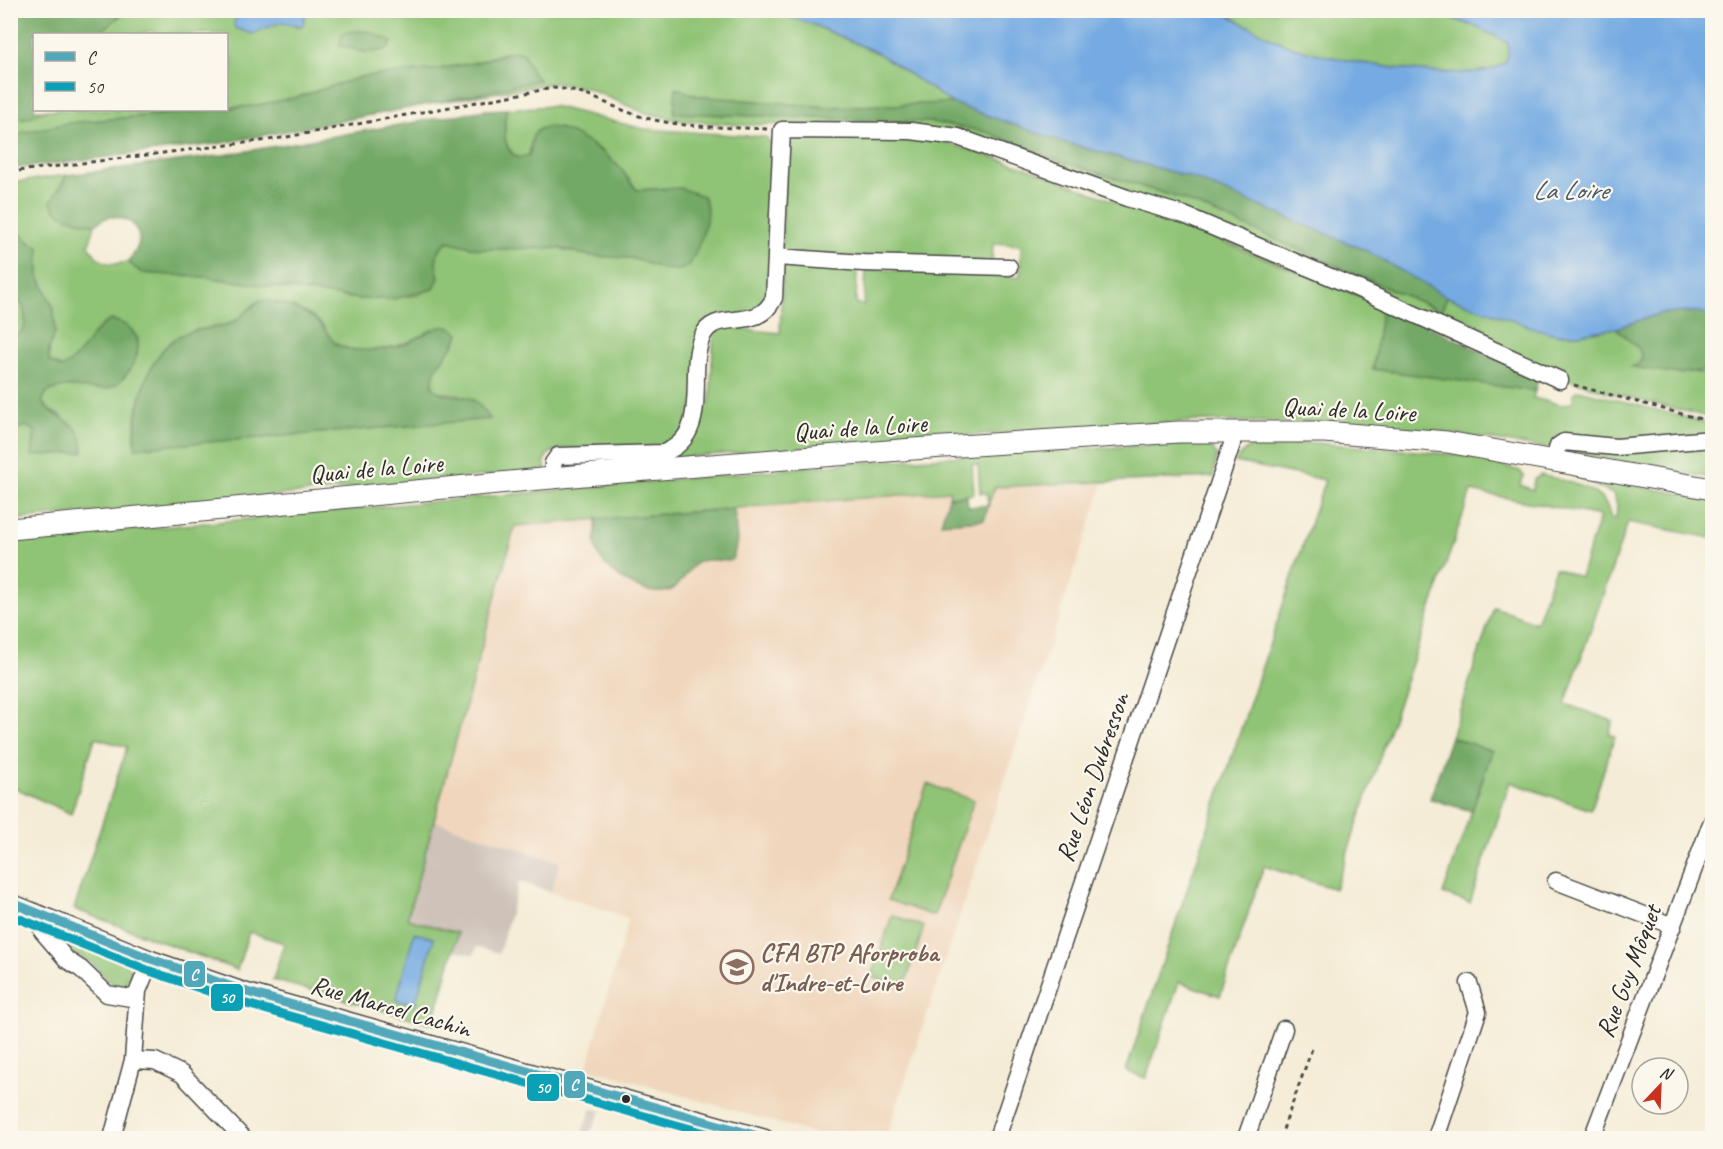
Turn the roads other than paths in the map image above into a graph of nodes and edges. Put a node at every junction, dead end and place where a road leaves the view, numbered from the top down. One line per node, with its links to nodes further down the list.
1 (777, 257): 2 (street); 3 (street); 7 (street)
2 (1009, 267)
3 (1560, 380)
4 (1233, 431): 6 (main road, Quai de la Loire); 7 (main road, Quai de la Loire); 23 (street, Rue Léon Dubresson)
5 (1713, 439): 6 (street)
6 (1554, 459): 8 (main road, Quai de la Loire)
7 (554, 478): 9 (main road, Quai de la Loire)
8 (1713, 489)
9 (10, 529)
10 (1713, 821): 13 (street, Rue Guy Môquet)
11 (1556, 881): 13 (street)
12 (10, 902): 15 (street, Rue Marcel Cachin)
13 (1673, 926): 26 (street, Rue Guy Môquet)
14 (42, 931): 17 (street)
15 (152, 959): 17 (street); 22 (street, Rue Marcel Cachin)
16 (1469, 983): 25 (street)
17 (137, 999): 19 (street)
18 (1284, 1029): 24 (street)
19 (133, 1060): 20 (street); 21 (street)
20 (112, 1138)
21 (243, 1138)
22 (765, 1138)
23 (997, 1138)
24 (1246, 1138)
25 (1436, 1138)
26 (1592, 1138)

